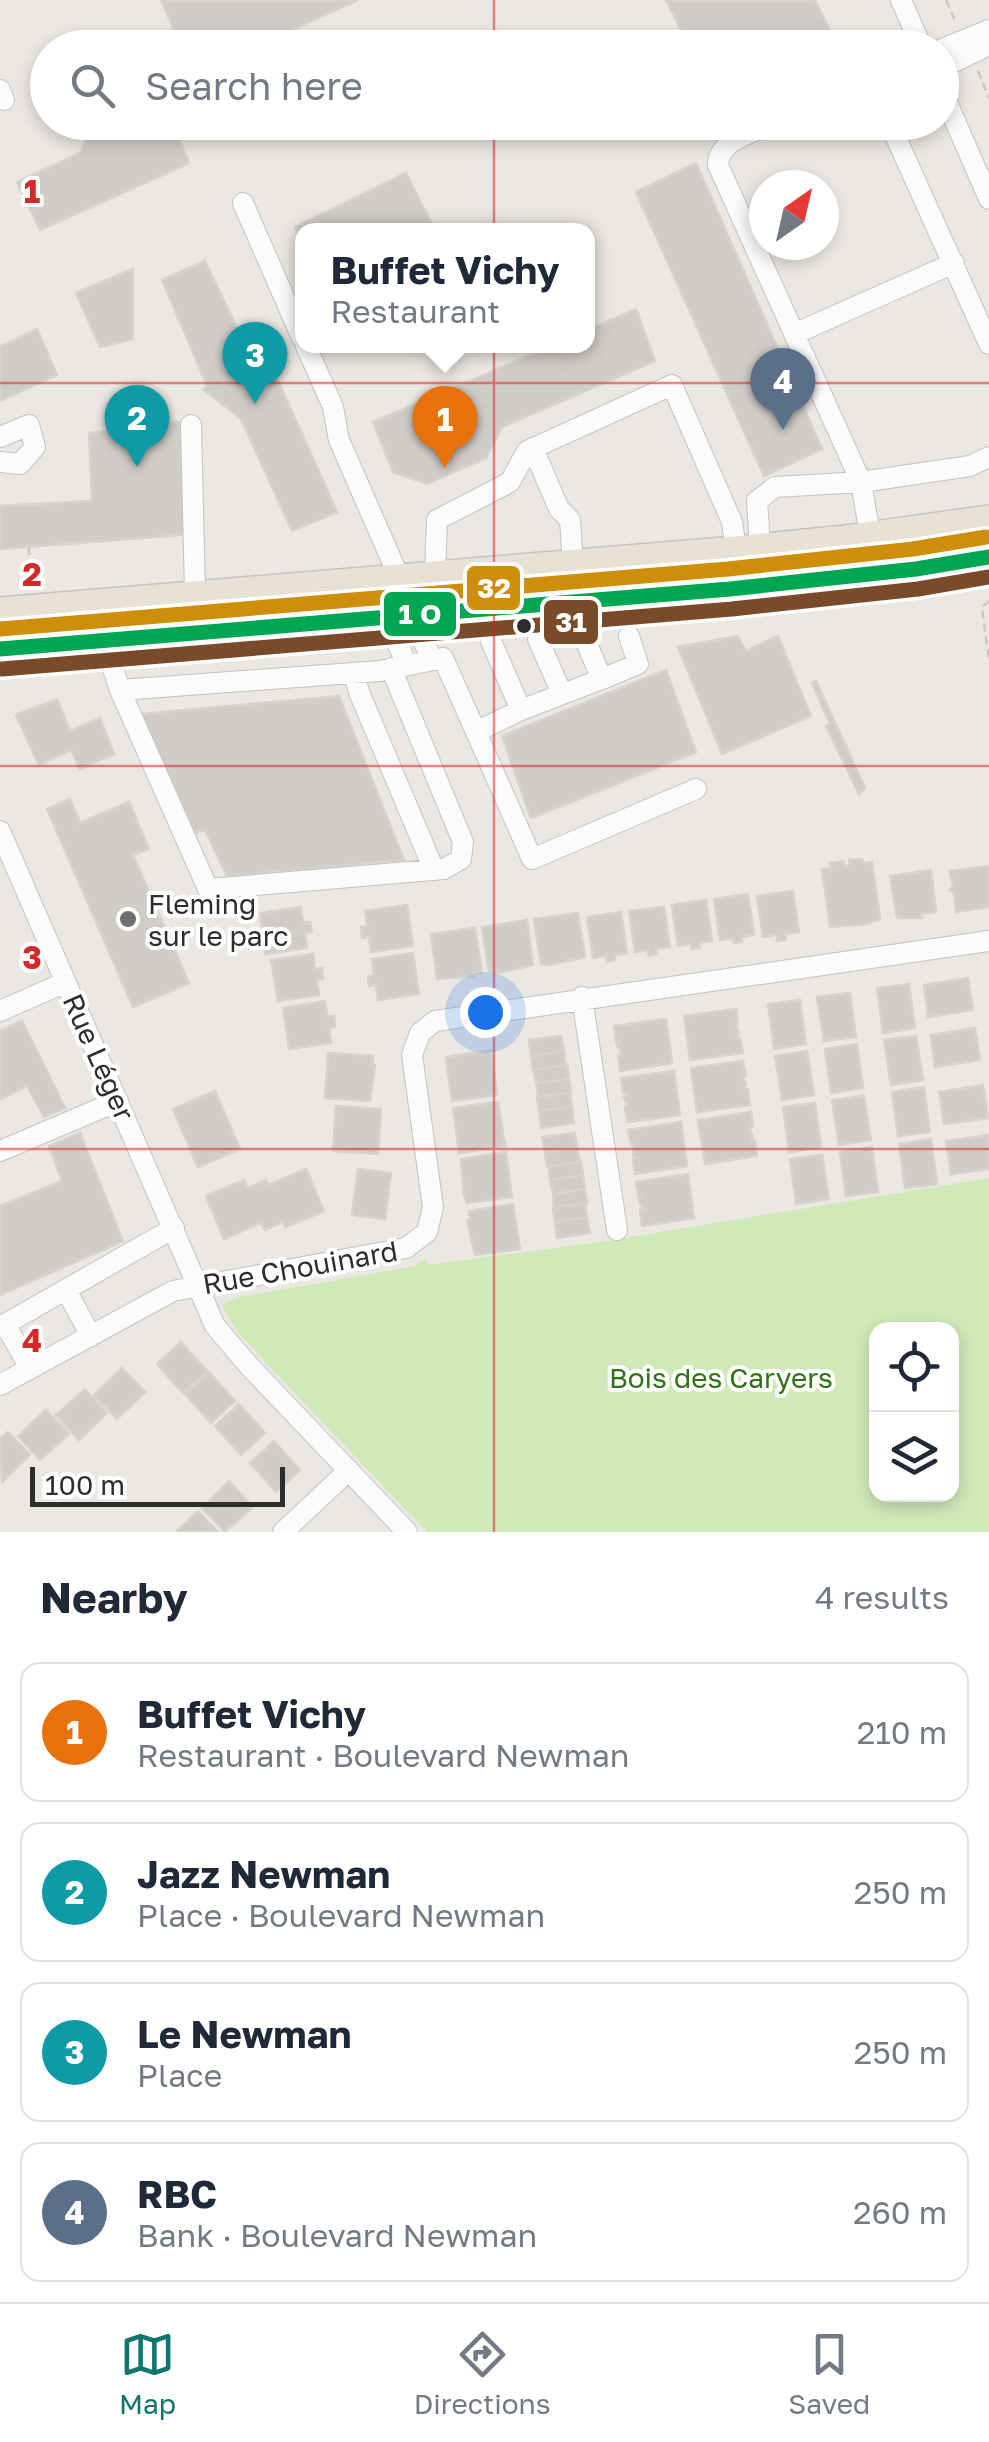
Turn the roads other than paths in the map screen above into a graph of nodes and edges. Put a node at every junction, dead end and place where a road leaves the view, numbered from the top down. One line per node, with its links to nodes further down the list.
1 (901, 0): 2 (street)
2 (914, 30)
3 (989, 30): 4 (street)
4 (959, 42)
5 (989, 45): 6 (street)
6 (959, 60)
7 (959, 130): 10 (street)
8 (737, 140): 14 (street)
9 (897, 140): 12 (street)
10 (989, 200)
11 (243, 203): 13 (street)
12 (954, 264): 14 (street); 15 (street)
13 (295, 322)
14 (794, 334): 22 (street)
15 (989, 344)
16 (309, 353): 29 (street)
17 (191, 425): 30 (street)
18 (0, 437): 21 (street)
19 (533, 448): 25 (street); 27 (street); 28 (street)
20 (989, 457): 22 (street)
21 (0, 462)
22 (861, 482): 24 (street); 25 (street)
23 (989, 518): 24 (main road)
24 (870, 535): 25 (main road)
25 (748, 548): 27 (main road)
26 (989, 557): 31 (main road)
27 (573, 563): 28 (main road)
28 (435, 574): 29 (main road)
29 (399, 577): 30 (main road); 33 (street)
30 (194, 593): 32 (main road)
31 (573, 601): 33 (main road); 42 (street)
32 (0, 610)
33 (406, 614): 36 (main road); 39 (street); 40 (street)
34 (628, 636): 42 (street)
35 (538, 639): 44 (street)
36 (104, 640): 38 (main road); 43 (street)
37 (491, 640): 45 (street)
38 (0, 649)
39 (432, 659): 40 (street); 47 (street)
40 (399, 667): 41 (street); 46 (street); 51 (street)
41 (354, 672): 43 (street); 46 (street)
42 (602, 679): 44 (street)
43 (120, 690): 51 (street)
44 (562, 694): 45 (street)
45 (521, 710): 47 (street)
46 (368, 714): 51 (street)
47 (476, 732): 48 (street)
48 (696, 789)
49 (0, 831): 50 (street, Rue Léger)
50 (4, 853): 53 (street, Rue Léger)
51 (434, 870)
52 (989, 940): 54 (street, Rue Chouinard)
53 (66, 982): 55 (street); 56 (street, Rue Léger)
54 (582, 998): 59 (street); 60 (street, Rue Chouinard)
55 (0, 1012)
56 (118, 1101): 57 (street); 58 (street, Rue Léger)
57 (0, 1151)
58 (174, 1228): 60 (street, Rue Léger); 61 (street)
59 (617, 1230)
60 (198, 1284): 63 (street, Rue Chouinard); 66 (street, Rue Léger)
61 (66, 1290): 62 (street); 63 (street)
62 (3, 1326): 64 (street)
63 (91, 1336): 64 (street, Rue Chouinard)
64 (30, 1368): 65 (street, Rue Chouinard)
65 (0, 1385)
66 (349, 1470): 67 (street); 68 (street, Rue Léger)
67 (283, 1532)
68 (407, 1532)

